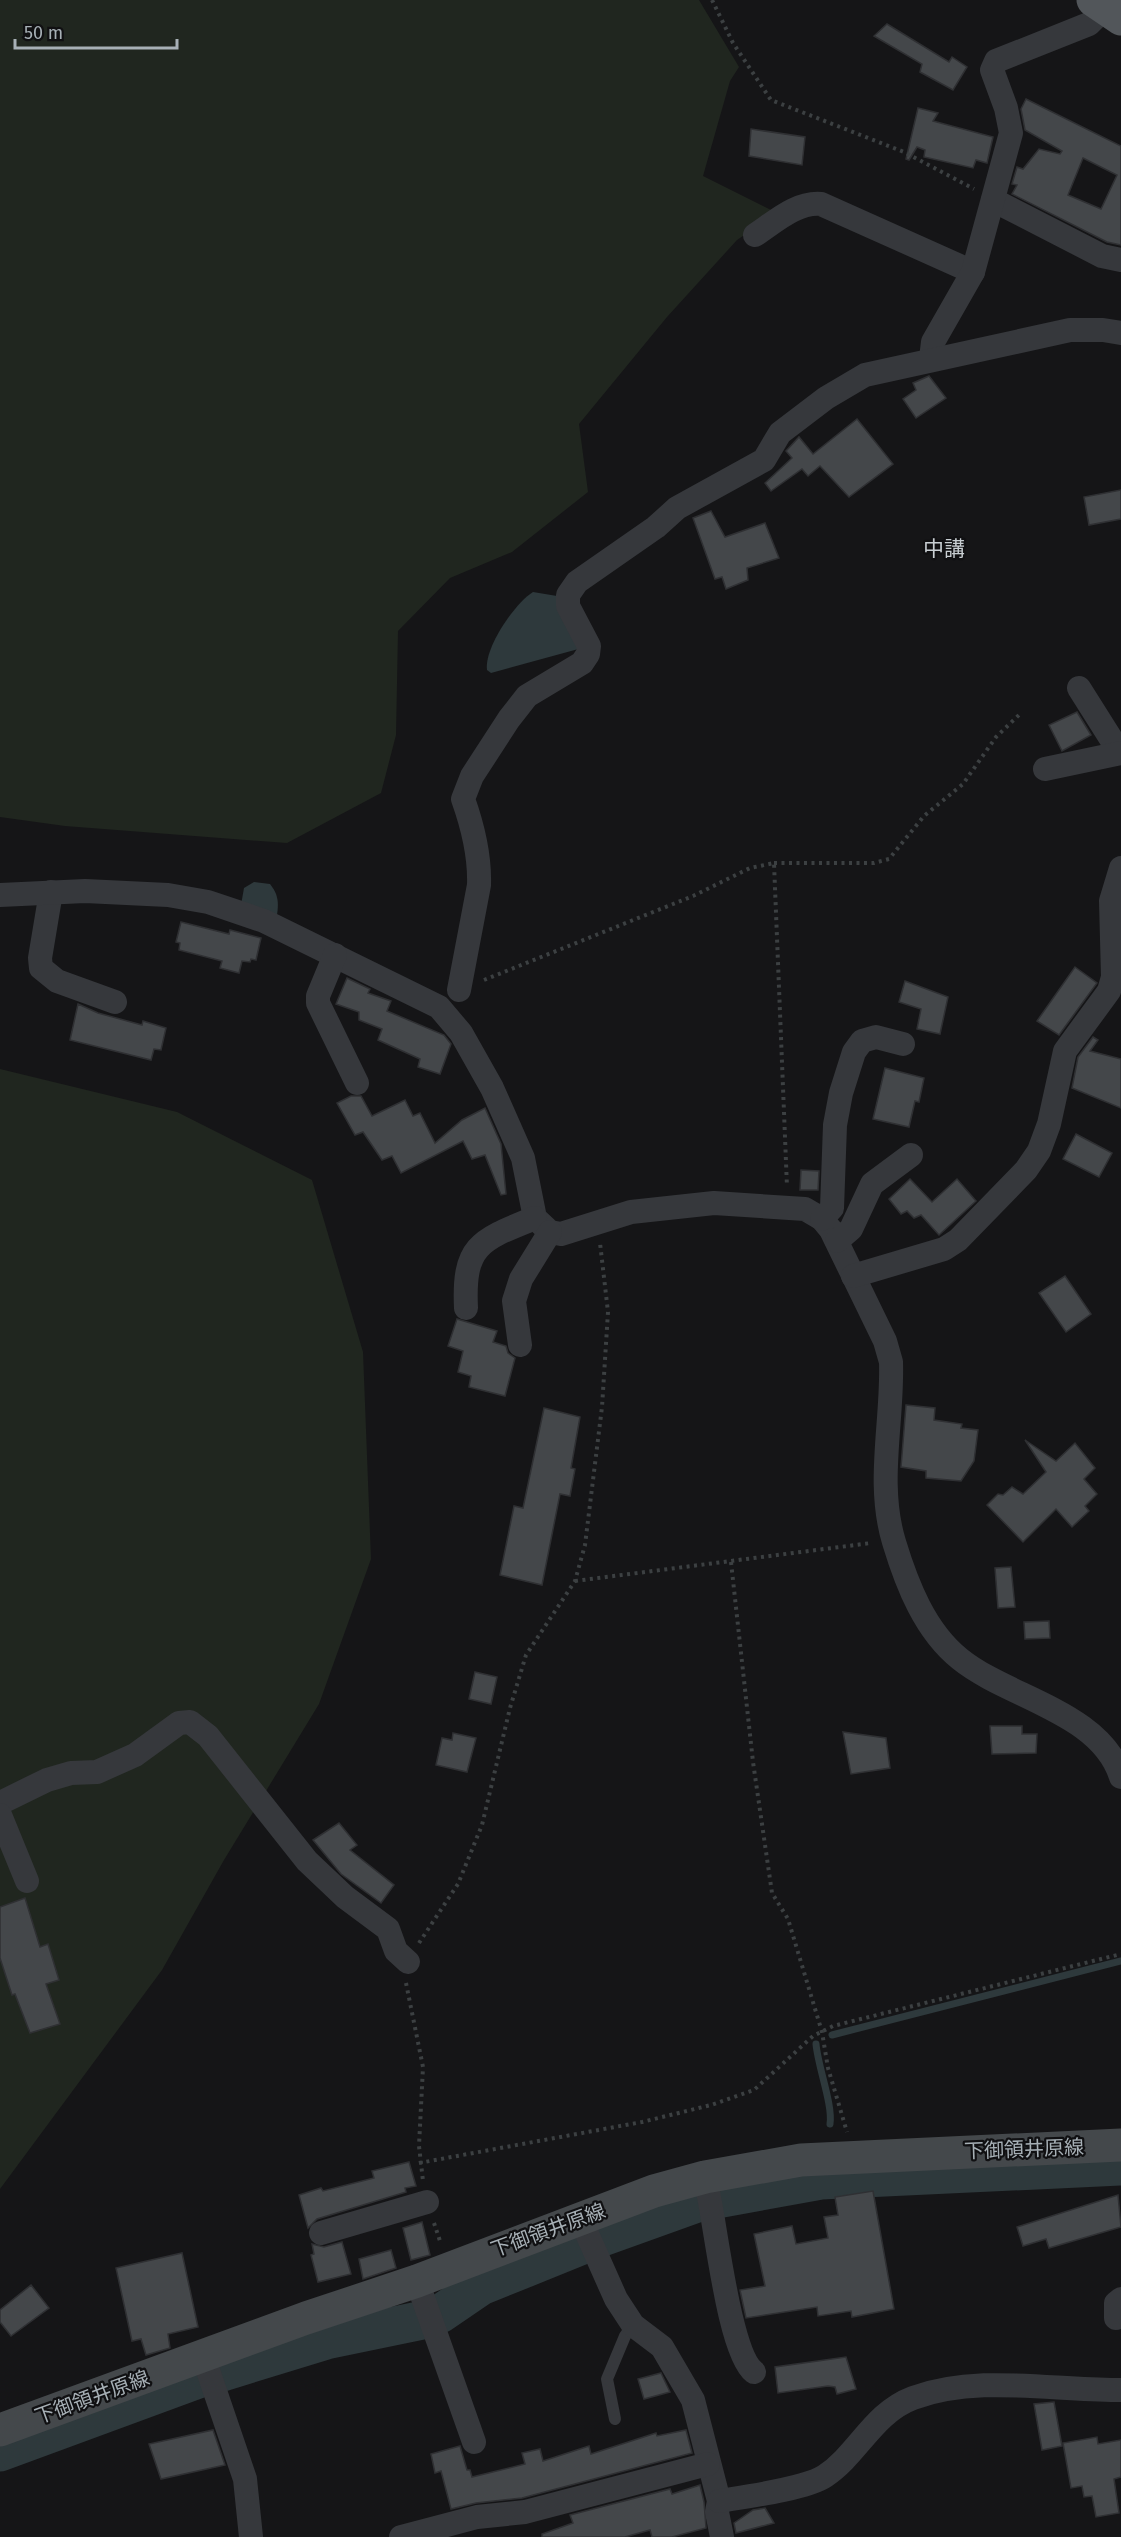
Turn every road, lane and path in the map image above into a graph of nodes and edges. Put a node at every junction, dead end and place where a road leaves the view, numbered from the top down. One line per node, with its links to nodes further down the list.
1 (712, 0): 3 (path)
2 (1106, 9): 3 (street)
3 (993, 200): 5 (street); 6 (street)
4 (755, 235): 6 (street)
5 (1121, 260)
6 (972, 272): 8 (street)
7 (1121, 333): 8 (street)
8 (931, 359): 18 (street)
9 (1079, 688): 11 (street)
10 (1020, 714): 13 (path)
11 (1120, 753): 12 (street)
12 (1045, 769)
13 (774, 863): 18 (path); 24 (path)
14 (1121, 868): 19 (street)
15 (51, 892): 16 (street); 17 (street); 20 (street)
16 (0, 895)
17 (335, 955): 22 (street); 27 (street)
18 (459, 990)
19 (1115, 997): 29 (street)
20 (115, 1002)
21 (903, 1044): 25 (street)
22 (357, 1083)
23 (912, 1155): 28 (street)
24 (788, 1206): 25 (street); 26 (street)
25 (822, 1219): 28 (street)
26 (597, 1224): 27 (street); 34 (path)
27 (542, 1225): 30 (street); 31 (street)
28 (837, 1241): 29 (street)
29 (853, 1276): 32 (street)
30 (466, 1308)
31 (520, 1345)
32 (894, 1540): 33 (path); 35 (street)
33 (731, 1562): 34 (path); 41 (path)
34 (574, 1581): 40 (path)
35 (1121, 1777)
36 (0, 1803): 40 (street)
37 (0, 1815): 38 (street)
38 (27, 1881)
39 (1121, 1954): 41 (path)
40 (408, 1962): 44 (path)
41 (822, 2032): 43 (path); 44 (path)
42 (1121, 2145): 43 (main road, 下御領井原線)
43 (852, 2157): 45 (main road, 下御領井原線)
44 (419, 2163): 46 (path)
45 (709, 2192): 47 (main road, 下御領井原線); 53 (street)
46 (427, 2202): 48 (street); 49 (path)
47 (580, 2218): 49 (main road, 下御領井原線); 51 (street)
48 (321, 2233)
49 (449, 2268): 50 (main road, 下御領井原線)
50 (417, 2281): 52 (main road, 下御領井原線); 57 (street)
51 (633, 2325): 55 (lane); 58 (street)
52 (203, 2356): 56 (main road, 下御領井原線); 60 (street)
53 (754, 2372)
54 (1121, 2390): 59 (street)
55 (615, 2419)
56 (0, 2430)
57 (474, 2442)
58 (708, 2464): 59 (street); 61 (street)
59 (718, 2501): 62 (street)
60 (251, 2537)
61 (402, 2537)
62 (722, 2537)

